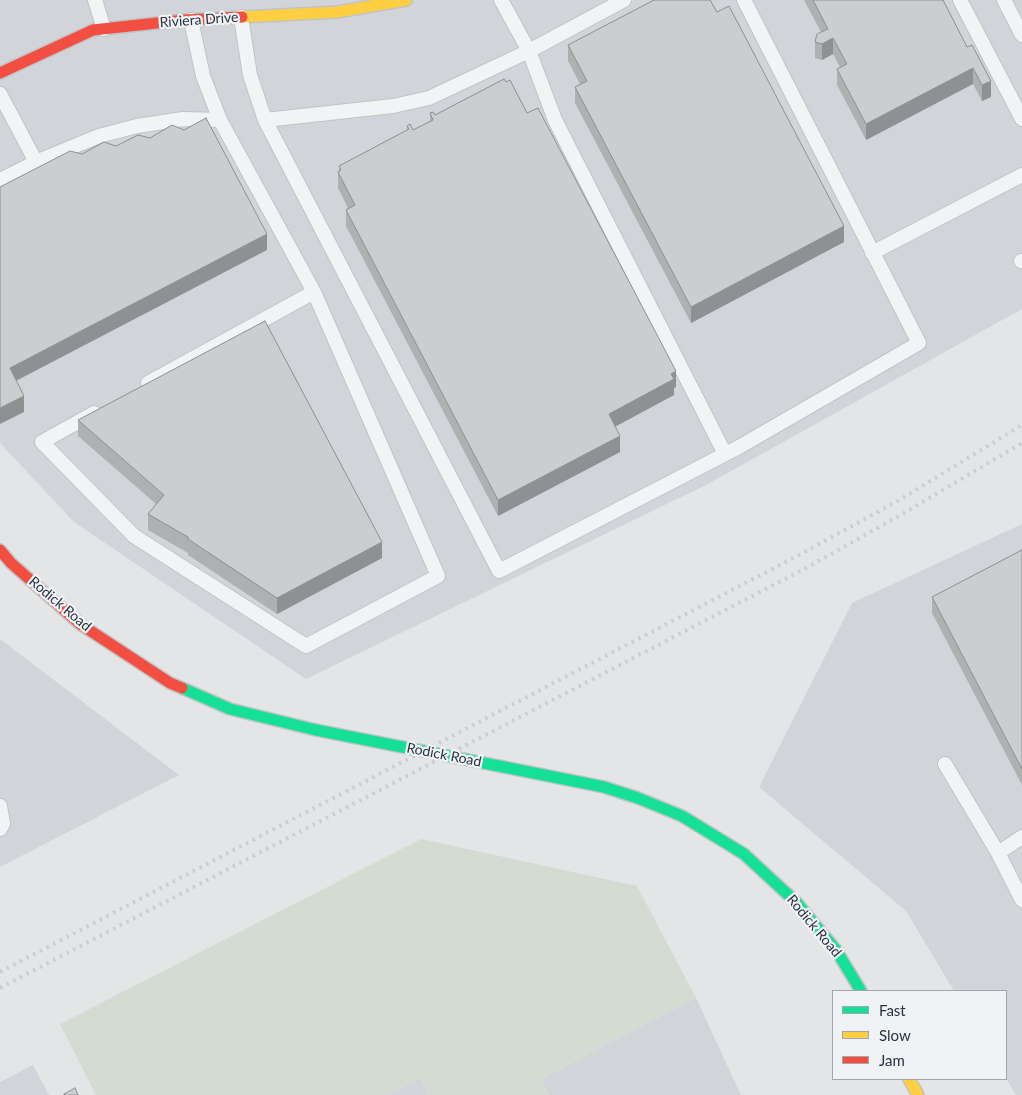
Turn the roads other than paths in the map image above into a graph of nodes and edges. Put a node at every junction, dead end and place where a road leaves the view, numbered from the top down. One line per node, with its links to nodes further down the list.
1 (95, 0): 11 (lane)
2 (406, 0): 8 (street, Riviera Drive)
3 (501, 0): 13 (lane)
4 (624, 0): 13 (lane)
5 (744, 0): 22 (lane)
6 (960, 0): 16 (lane)
7 (1004, 0): 12 (lane)
8 (383, 2): 9 (street, Riviera Drive)
9 (241, 17): 10 (street, Riviera Drive); 18 (lane)
10 (191, 20): 11 (street, Riviera Drive); 17 (lane)
11 (104, 28): 14 (street, Riviera Drive)
12 (1022, 35)
13 (529, 52): 18 (lane); 26 (lane)
14 (0, 73)
15 (0, 94): 19 (lane)
16 (1022, 119)
17 (220, 120): 19 (lane); 23 (lane)
18 (265, 120): 26 (lane)
19 (36, 162): 21 (lane)
20 (1022, 175): 22 (lane)
21 (0, 180)
22 (872, 252): 26 (lane)
23 (314, 292): 24 (lane); 25 (lane)
24 (135, 390)
25 (110, 404)
26 (725, 454)
27 (0, 550): 34 (street, Rodick Road, bridge)
28 (945, 764): 32 (lane)
29 (0, 806): 30 (lane)
30 (0, 829)
31 (1022, 836): 32 (lane)
32 (998, 853): 33 (lane)
33 (1022, 900)
34 (860, 990)
35 (910, 1080): 36 (street)
36 (918, 1095)

